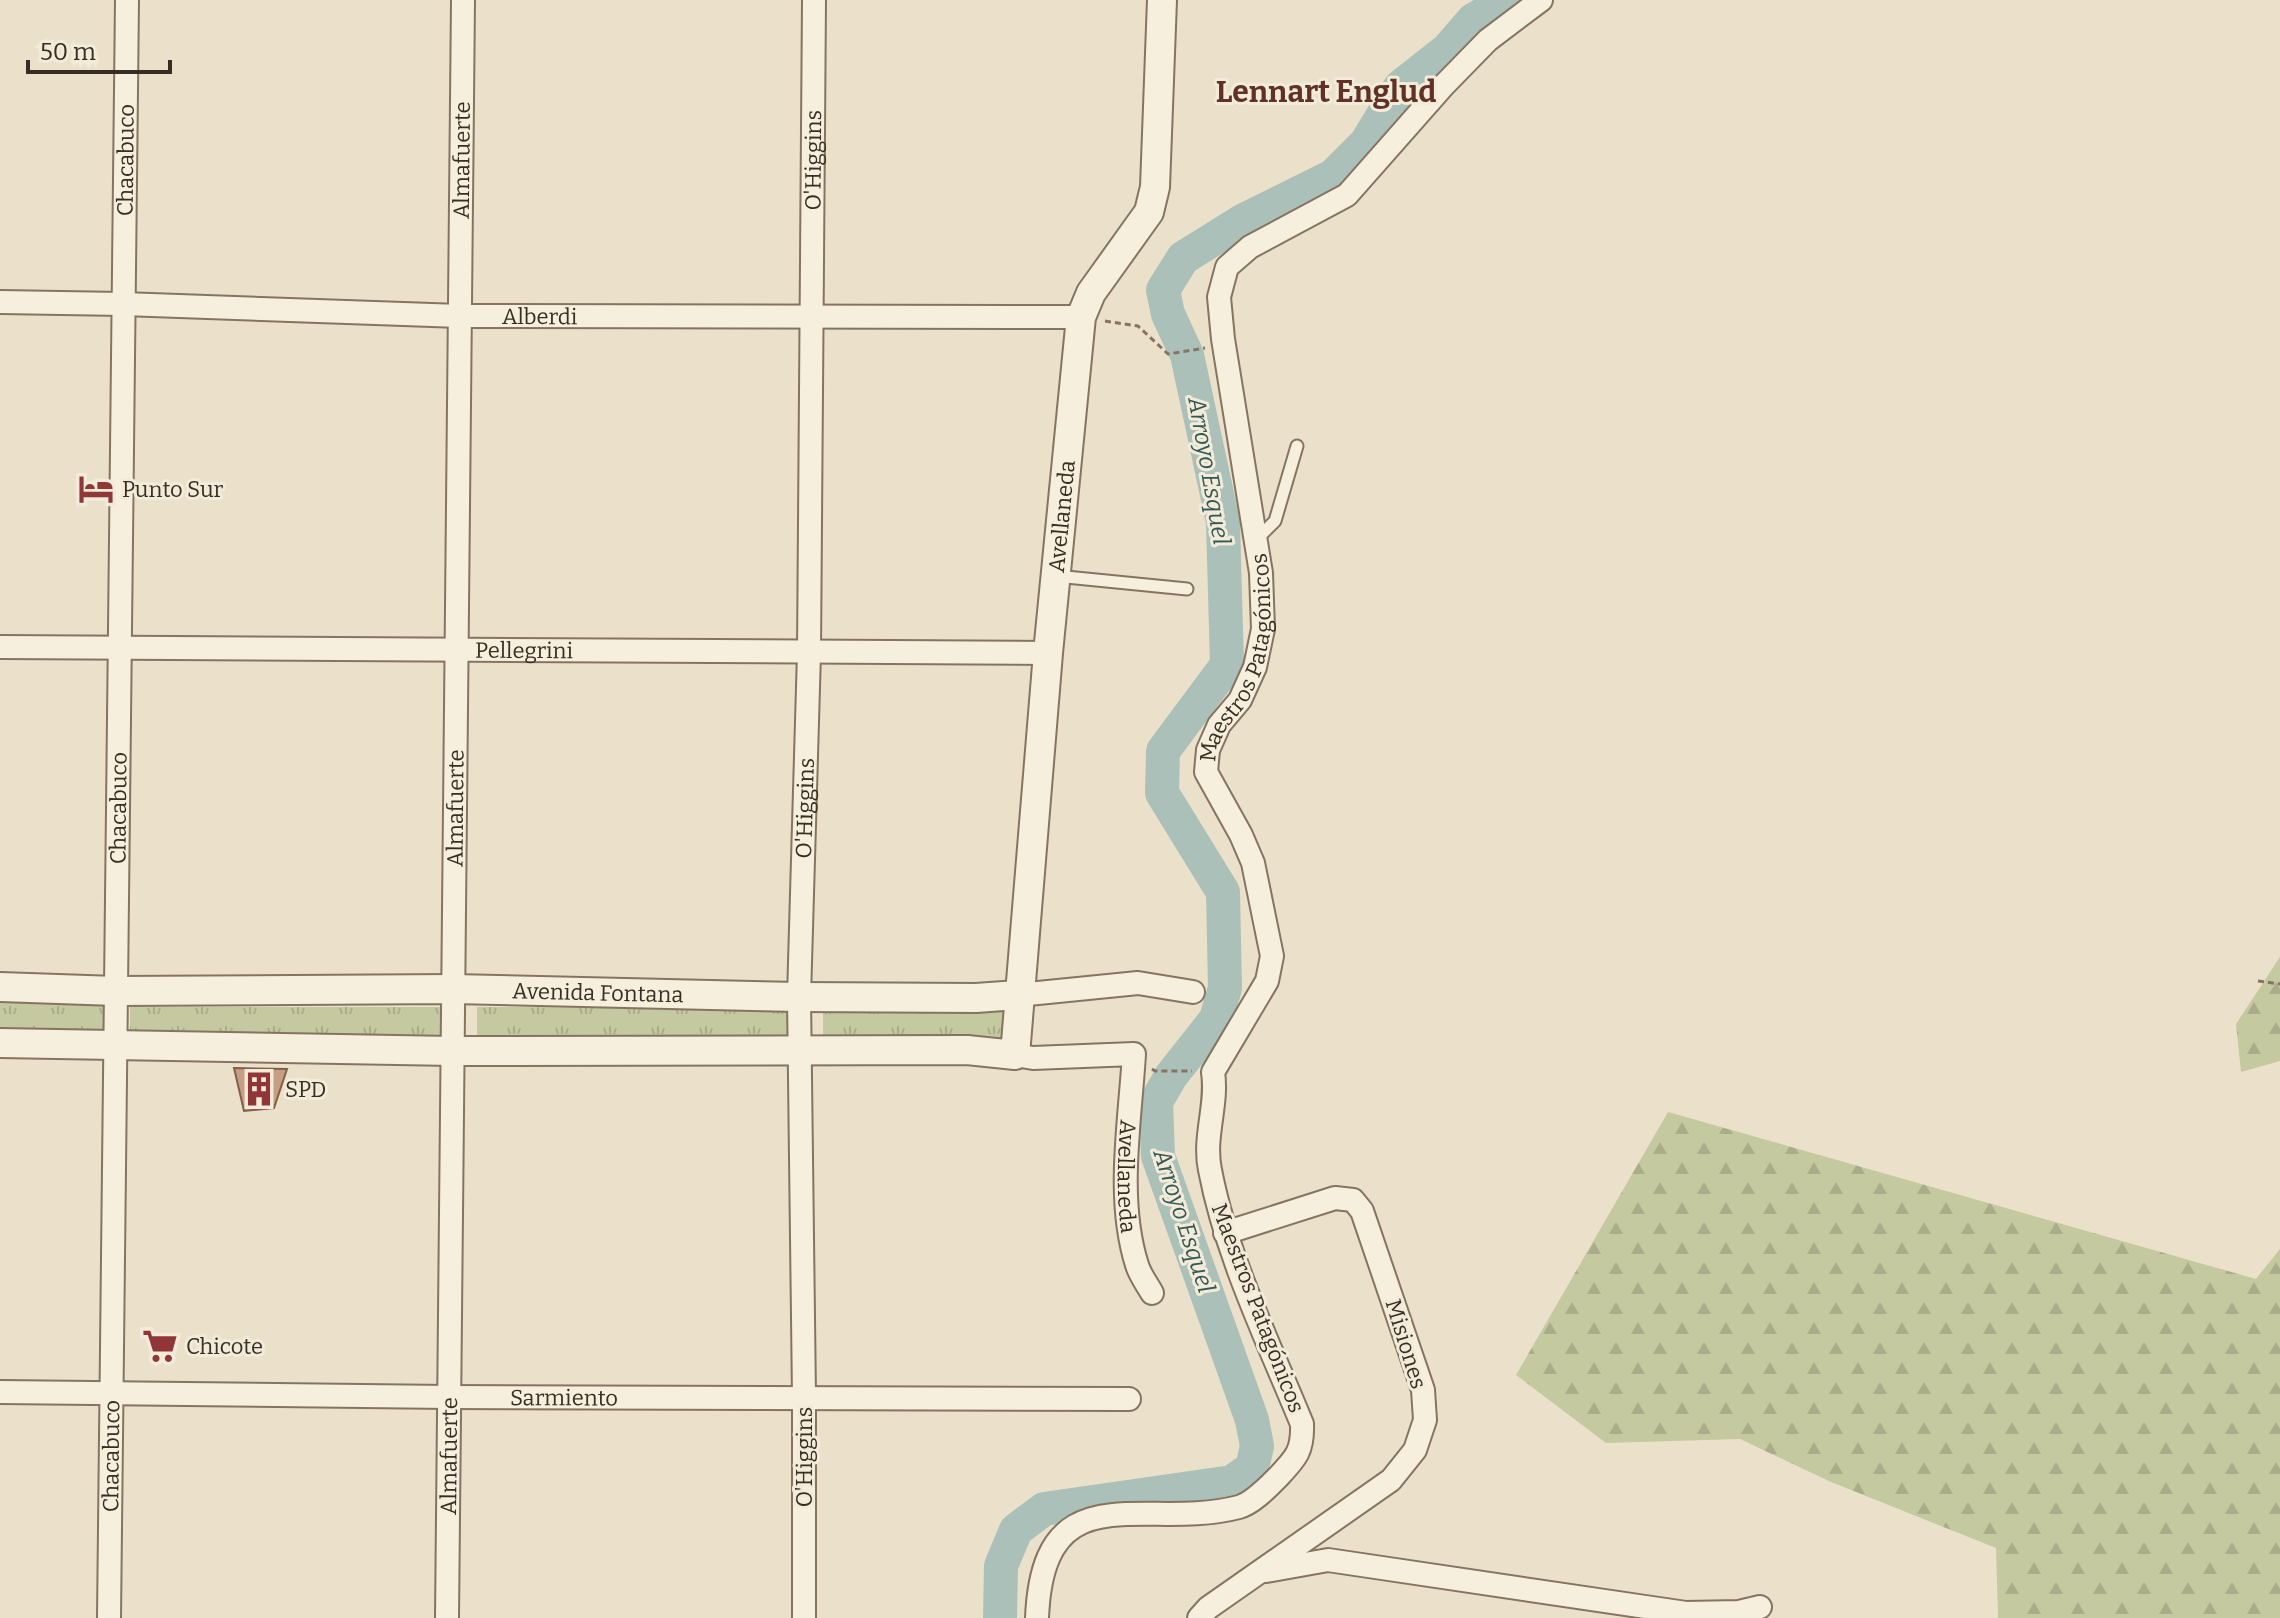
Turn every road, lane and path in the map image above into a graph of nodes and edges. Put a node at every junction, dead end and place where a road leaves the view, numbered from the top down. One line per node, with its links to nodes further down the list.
1 (127, 0): 7 (street, Chacabuco)
2 (463, 0): 8 (street, Almafuerte)
3 (814, 0): 9 (street, O'Higgins)
4 (1162, 0): 10 (street, Avellaneda)
5 (1541, 0): 13 (street, Maestros Patagónicos)
6 (0, 302): 7 (street, Alberdi)
7 (123, 304): 8 (street, Alberdi); 17 (street, Chacabuco)
8 (460, 316): 9 (street, Alberdi); 18 (street, Almafuerte)
9 (812, 316): 10 (street, Alberdi); 19 (street, O'Higgins)
10 (1081, 317): 11 (path); 14 (street, Avellaneda)
11 (1203, 349)
12 (1297, 446): 13 (lane)
13 (1255, 541): 36 (street, Maestros Patagónicos)
14 (1055, 576): 15 (lane); 20 (street, Avellaneda)
15 (1187, 589)
16 (0, 647): 17 (street, Pellegrini)
17 (119, 648): 18 (street, Pellegrini); 25 (street, Chacabuco)
18 (456, 650): 19 (street, Pellegrini); 24 (street, Almafuerte)
19 (809, 653): 20 (street, Pellegrini); 28 (street, O'Higgins)
20 (1048, 653): 27 (street, Avellaneda)
21 (2258, 981): 22 (path)
22 (2280, 984)
23 (0, 987): 25 (street, Avenida Fontana)
24 (453, 989): 25 (street, Avenida Fontana); 28 (street, Avenida Fontana); 32 (street, Almafuerte)
25 (116, 991): 30 (street, Chacabuco)
26 (1193, 992): 27 (street, Avenida Fontana)
27 (1018, 995): 28 (street, Avenida Fontana); 33 (street, Avellaneda)
28 (799, 997): 31 (street, O'Higgins)
29 (0, 1043): 30 (street)
30 (115, 1046): 32 (street); 39 (street, Chacabuco)
31 (800, 1049): 32 (street); 33 (street); 41 (street, O'Higgins)
32 (453, 1051): 40 (street, Almafuerte)
33 (1015, 1055): 37 (street, Avellaneda)
34 (1155, 1071): 35 (path)
35 (1194, 1071)
36 (1225, 1233): 43 (street, Misiones); 48 (street, Maestros Patagónicos)
37 (1152, 1293)
38 (0, 1392): 39 (street, Sarmiento)
39 (111, 1394): 40 (street, Sarmiento); 45 (street, Chacabuco)
40 (449, 1397): 41 (street, Sarmiento); 46 (street, Almafuerte)
41 (804, 1397): 42 (street, Sarmiento); 47 (street, O'Higgins)
42 (1129, 1399)
43 (1257, 1573): 44 (street); 49 (street, Misiones)
44 (1760, 1607)
45 (109, 1618)
46 (447, 1618)
47 (804, 1618)
48 (1037, 1618)
49 (1199, 1618)

